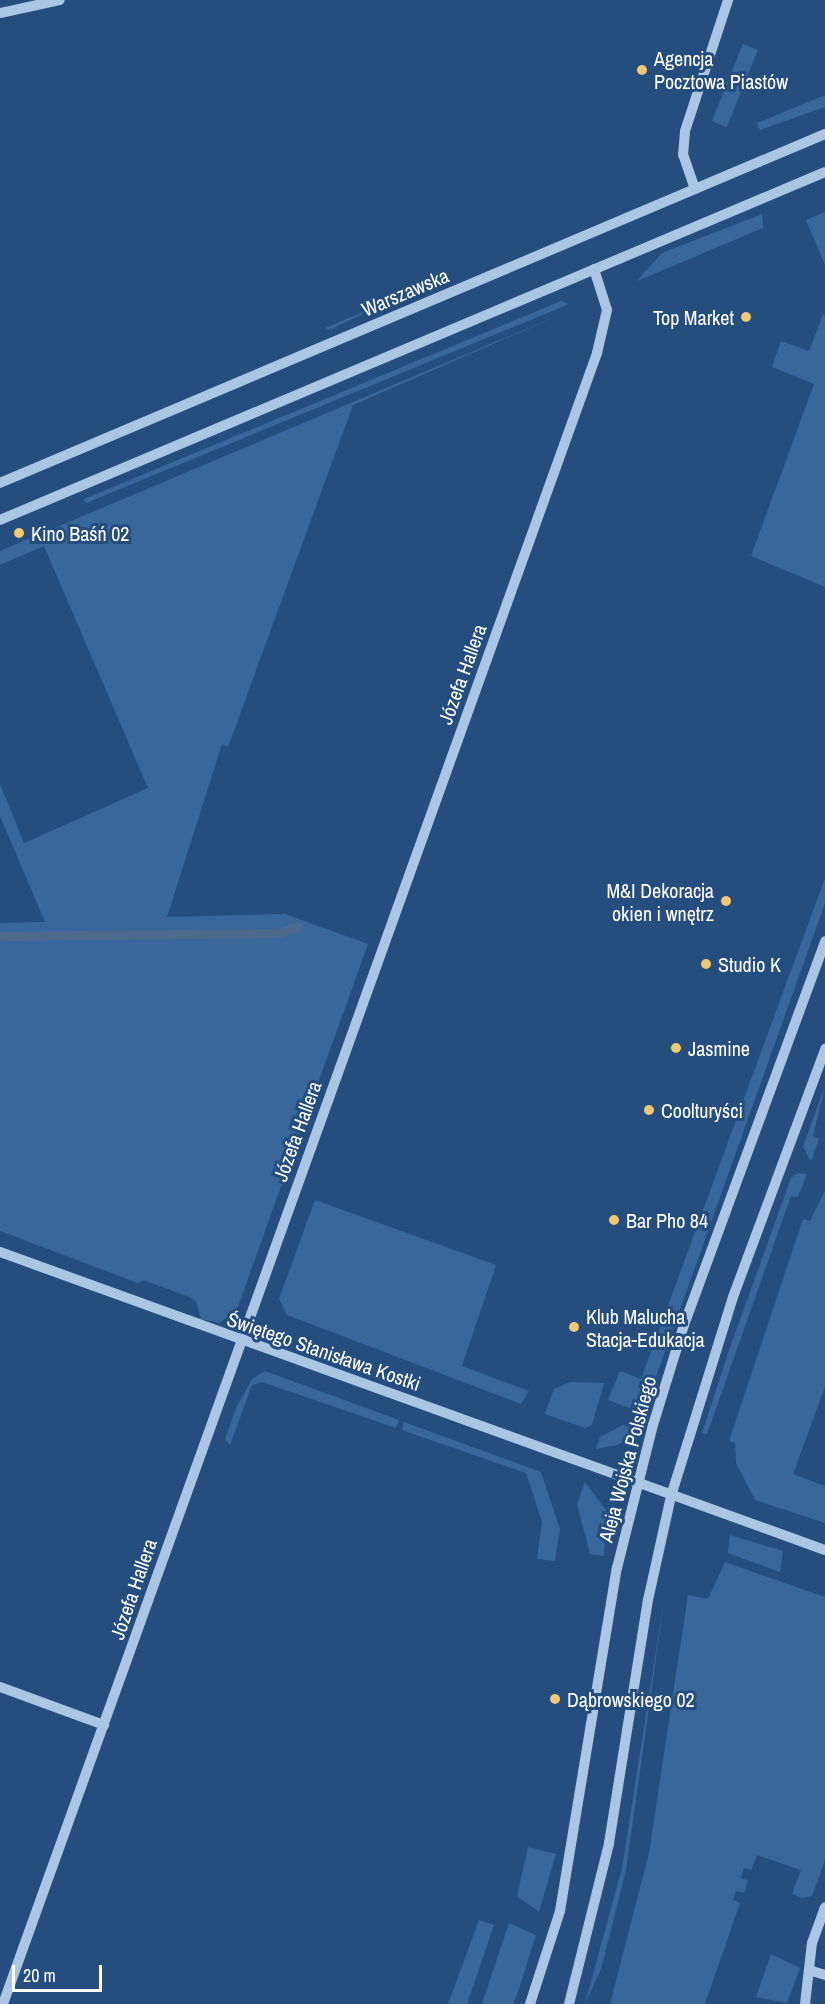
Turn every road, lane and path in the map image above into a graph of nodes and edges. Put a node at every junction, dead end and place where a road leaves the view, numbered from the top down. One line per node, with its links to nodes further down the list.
1 (60, 0): 3 (street)
2 (728, 0): 6 (street)
3 (0, 13)
4 (825, 134): 6 (street, Warszawska)
5 (825, 172): 7 (street)
6 (695, 189): 8 (street, Warszawska)
7 (594, 269): 9 (street); 13 (street, Józefa Hallera)
8 (0, 483)
9 (0, 520)
10 (825, 941): 14 (street, Aleja Wojska Polskiego)
11 (825, 1049): 15 (street)
12 (0, 1252): 13 (street, Świętego Stanisława Kostki)
13 (240, 1340): 14 (street, Świętego Stanisława Kostki); 18 (street, Józefa Hallera)
14 (637, 1482): 15 (street, Świętego Stanisława Kostki); 23 (street, Aleja Wojska Polskiego)
15 (671, 1496): 16 (street, Świętego Stanisława Kostki); 24 (street)
16 (825, 1550)
17 (0, 1687): 18 (street)
18 (104, 1725): 22 (street, Józefa Hallera)
19 (825, 1907): 20 (street)
20 (812, 1971): 21 (street); 25 (street)
21 (825, 1975)
22 (3, 2004)
23 (530, 2004)
24 (569, 2004)
25 (805, 2004)

